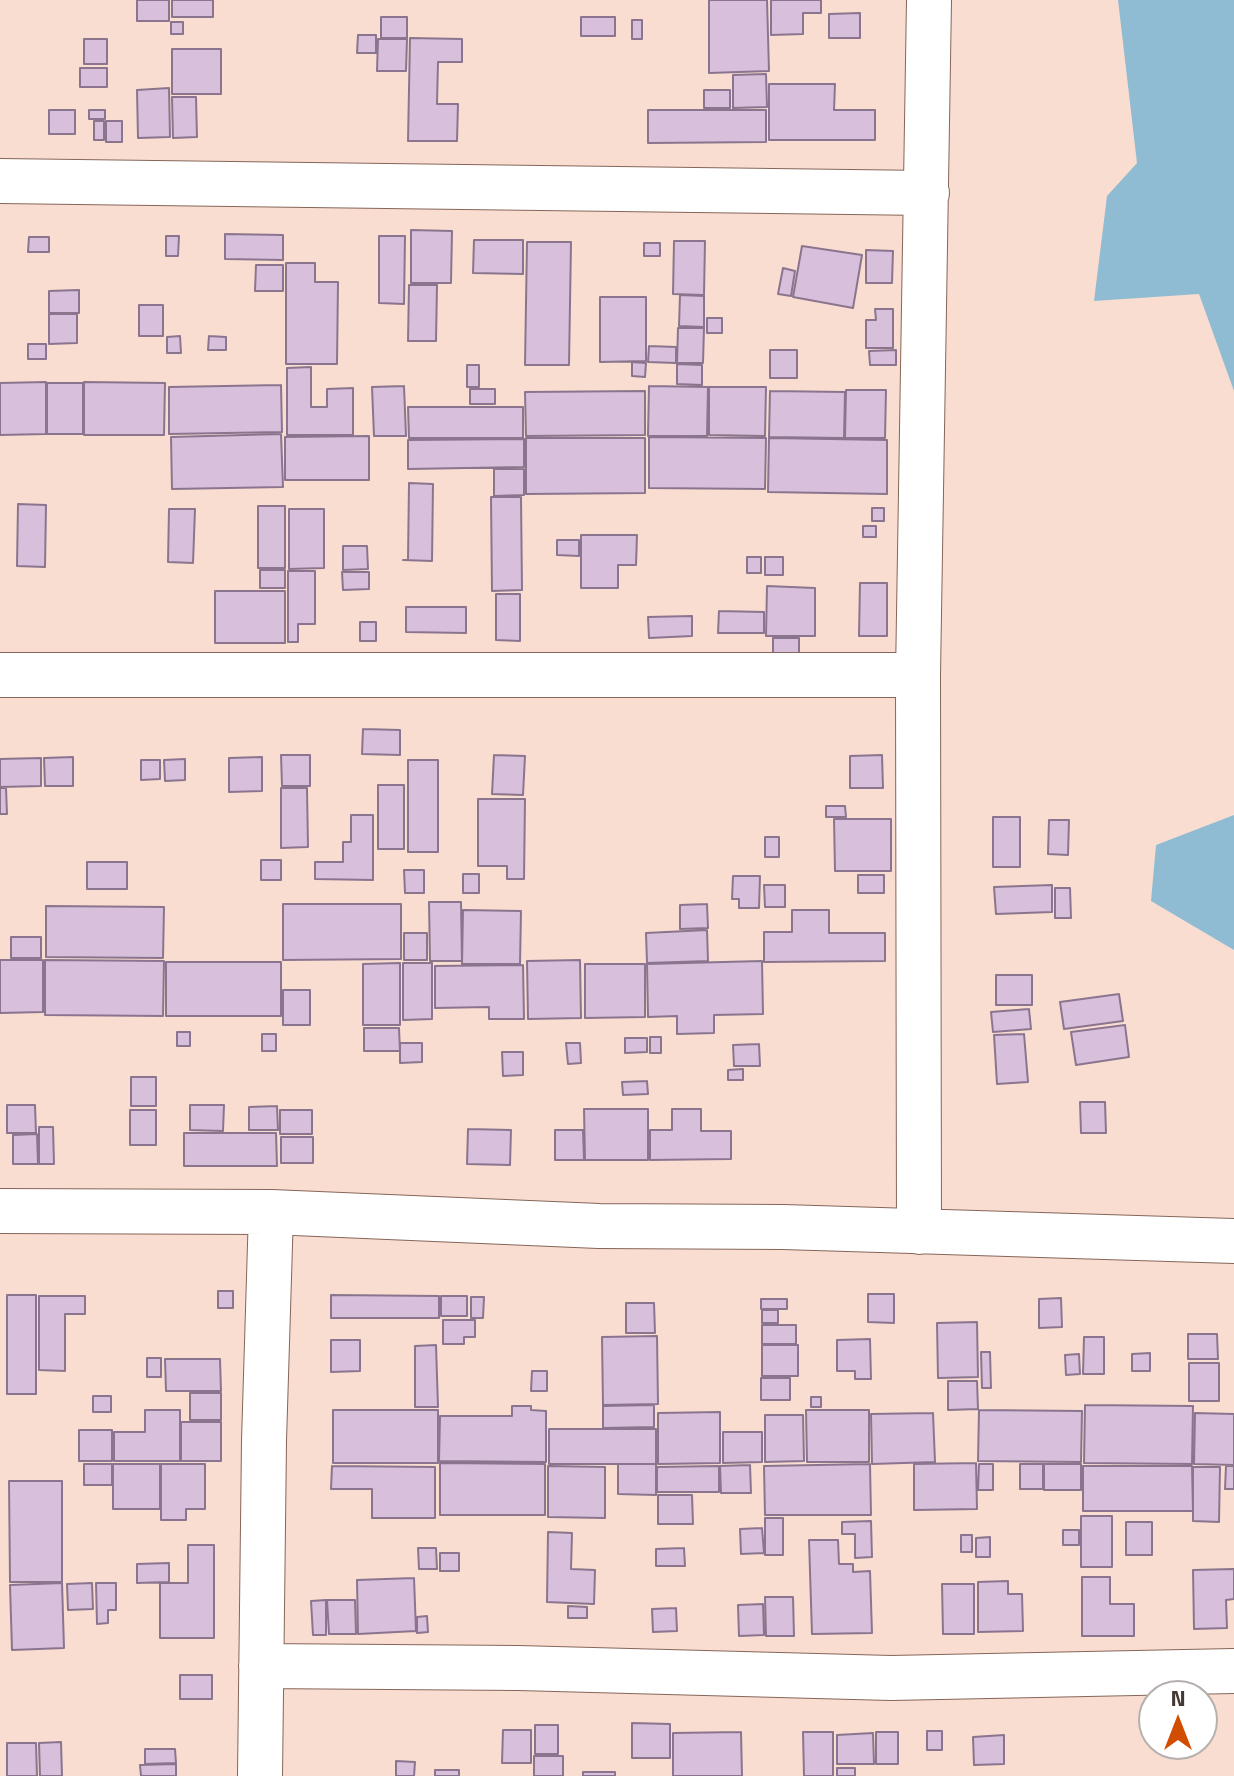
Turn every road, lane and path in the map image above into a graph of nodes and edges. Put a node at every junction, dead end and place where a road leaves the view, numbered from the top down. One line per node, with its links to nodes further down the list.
1 (929, 0): 3 (street)
2 (0, 181): 3 (street)
3 (927, 193): 5 (street)
4 (0, 675): 5 (street)
5 (918, 675): 8 (street)
6 (0, 1211): 7 (street)
7 (271, 1212): 8 (street); 10 (street)
8 (919, 1232): 9 (street)
9 (1234, 1241)
10 (261, 1666): 11 (street); 12 (street)
11 (1234, 1671)
12 (260, 1776)

